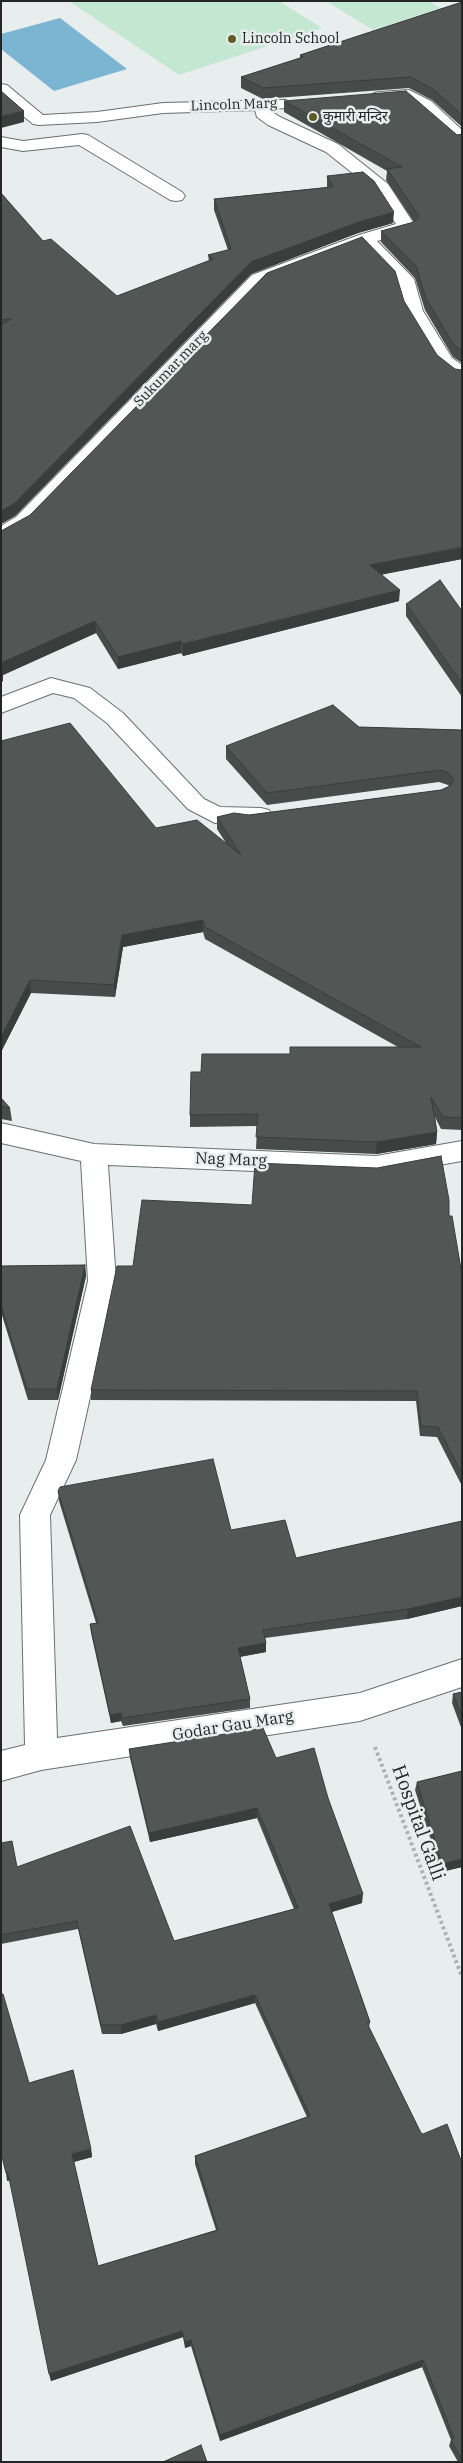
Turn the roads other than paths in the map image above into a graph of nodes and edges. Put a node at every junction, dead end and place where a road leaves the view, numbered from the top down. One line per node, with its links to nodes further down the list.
1 (1, 89): 4 (street, Lincoln Marg)
2 (360, 98): 5 (street)
3 (292, 103): 4 (street, Lincoln Marg)
4 (263, 106): 8 (street, Sukumar marg)
5 (462, 140)
6 (1, 142): 7 (street)
7 (176, 196)
8 (365, 239): 9 (street); 11 (street, Sukumar marg)
9 (453, 358): 10 (street)
10 (462, 375)
11 (1, 535)
12 (1, 706): 13 (street)
13 (287, 812)
14 (1, 1133): 16 (street, Nag Marg)
15 (462, 1151): 16 (street, Nag Marg)
16 (94, 1154): 18 (street)
17 (462, 1673): 18 (street, Godar Gau Marg)
18 (41, 1754): 19 (street, Godar Gau Marg)
19 (1, 1766)

